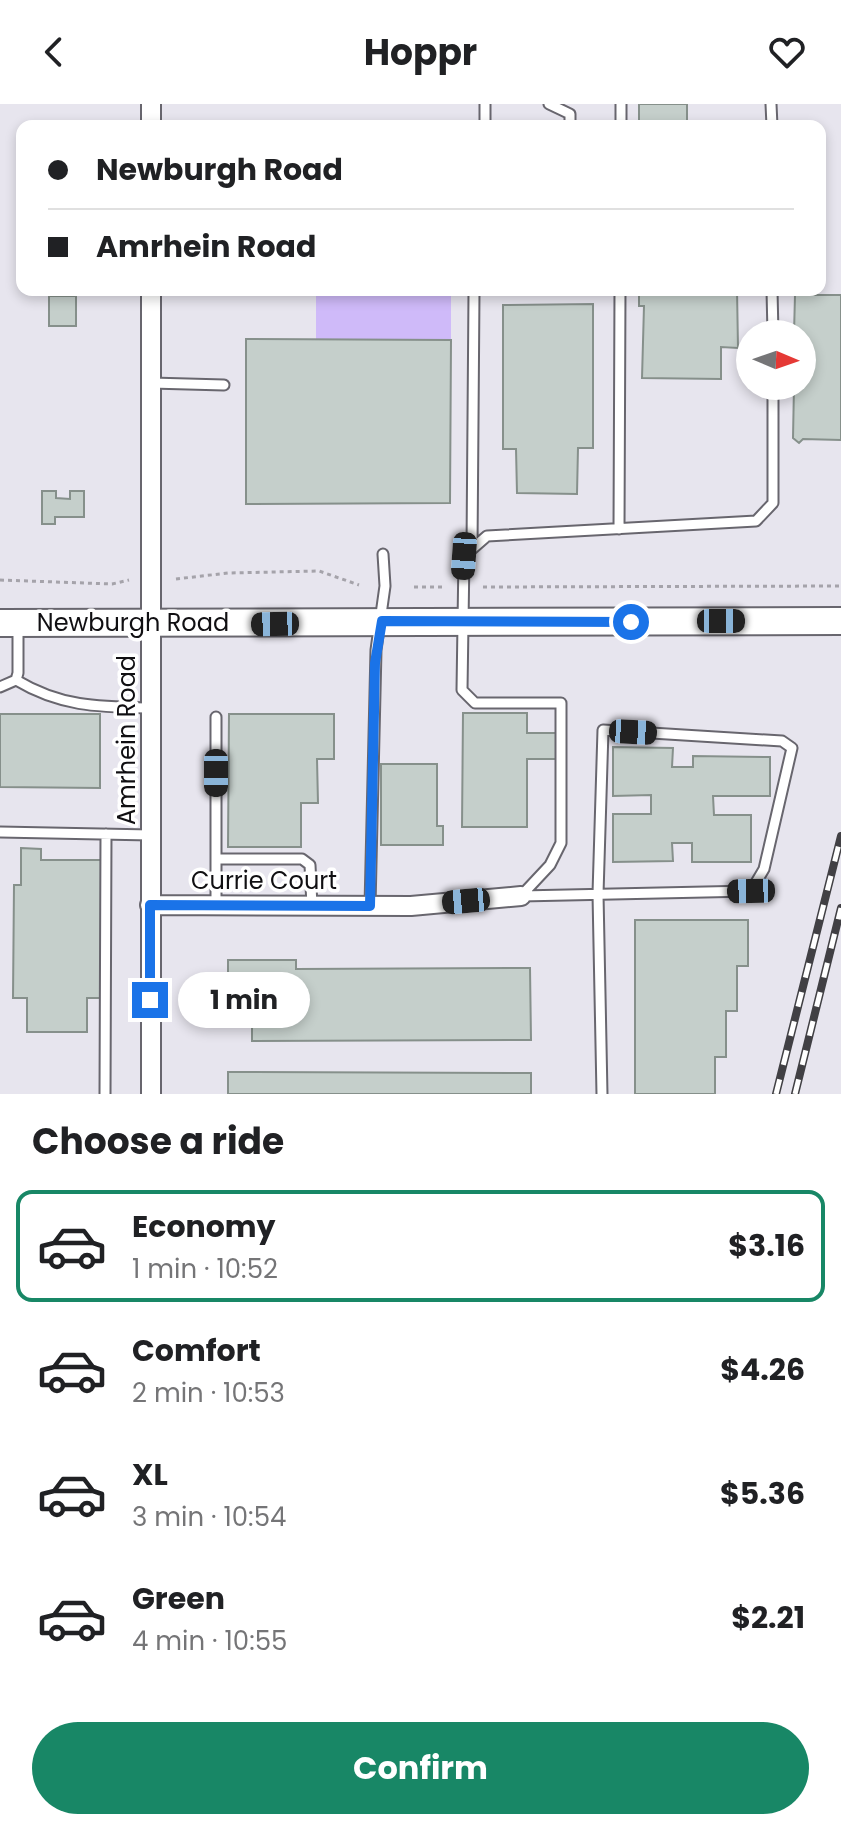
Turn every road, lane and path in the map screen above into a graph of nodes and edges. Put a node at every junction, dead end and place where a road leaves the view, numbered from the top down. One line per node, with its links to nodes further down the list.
1 (549, 104): 2 (lane)
2 (570, 120)
3 (151, 296): 8 (street, Amrhein Road)
4 (474, 296): 12 (lane)
5 (620, 296): 11 (lane)
6 (772, 296): 7 (lane)
7 (773, 320)
8 (150, 383): 9 (lane); 26 (street, Amrhein Road)
9 (224, 385)
10 (773, 400): 11 (lane)
11 (619, 529): 12 (lane)
12 (472, 549): 24 (lane)
13 (383, 554): 22 (lane)
14 (176, 579): 17 (path)
15 (0, 580): 16 (path)
16 (129, 580)
17 (359, 585)
18 (841, 586): 21 (path)
19 (414, 587): 20 (path)
20 (445, 587)
21 (483, 587)
22 (382, 621): 24 (main road, Newburgh Road); 26 (main road, Newburgh Road); 40 (lane)
23 (841, 621): 24 (main road, Newburgh Road)
24 (461, 622): 36 (lane)
25 (9, 623): 26 (main road, Newburgh Road); 27 (lane)
26 (151, 623): 29 (street, Amrhein Road)
27 (16, 680): 28 (lane); 29 (lane)
28 (0, 687)
29 (151, 708): 33 (street, Amrhein Road)
30 (216, 717): 34 (lane)
31 (0, 832): 32 (lane)
32 (106, 834): 33 (lane); 41 (lane)
33 (151, 835): 37 (street, Amrhein Road)
34 (216, 859): 38 (lane); 39 (lane)
35 (598, 894): 35 (lane); 36 (lane); 43 (lane)
36 (521, 896): 40 (street, Currie Court)
37 (150, 905): 38 (street, Currie Court); 42 (street, Amrhein Road)
38 (216, 905): 39 (street, Currie Court)
39 (312, 906): 40 (street, Currie Court)
40 (370, 906)
41 (105, 1094)
42 (151, 1094)
43 (602, 1094)

